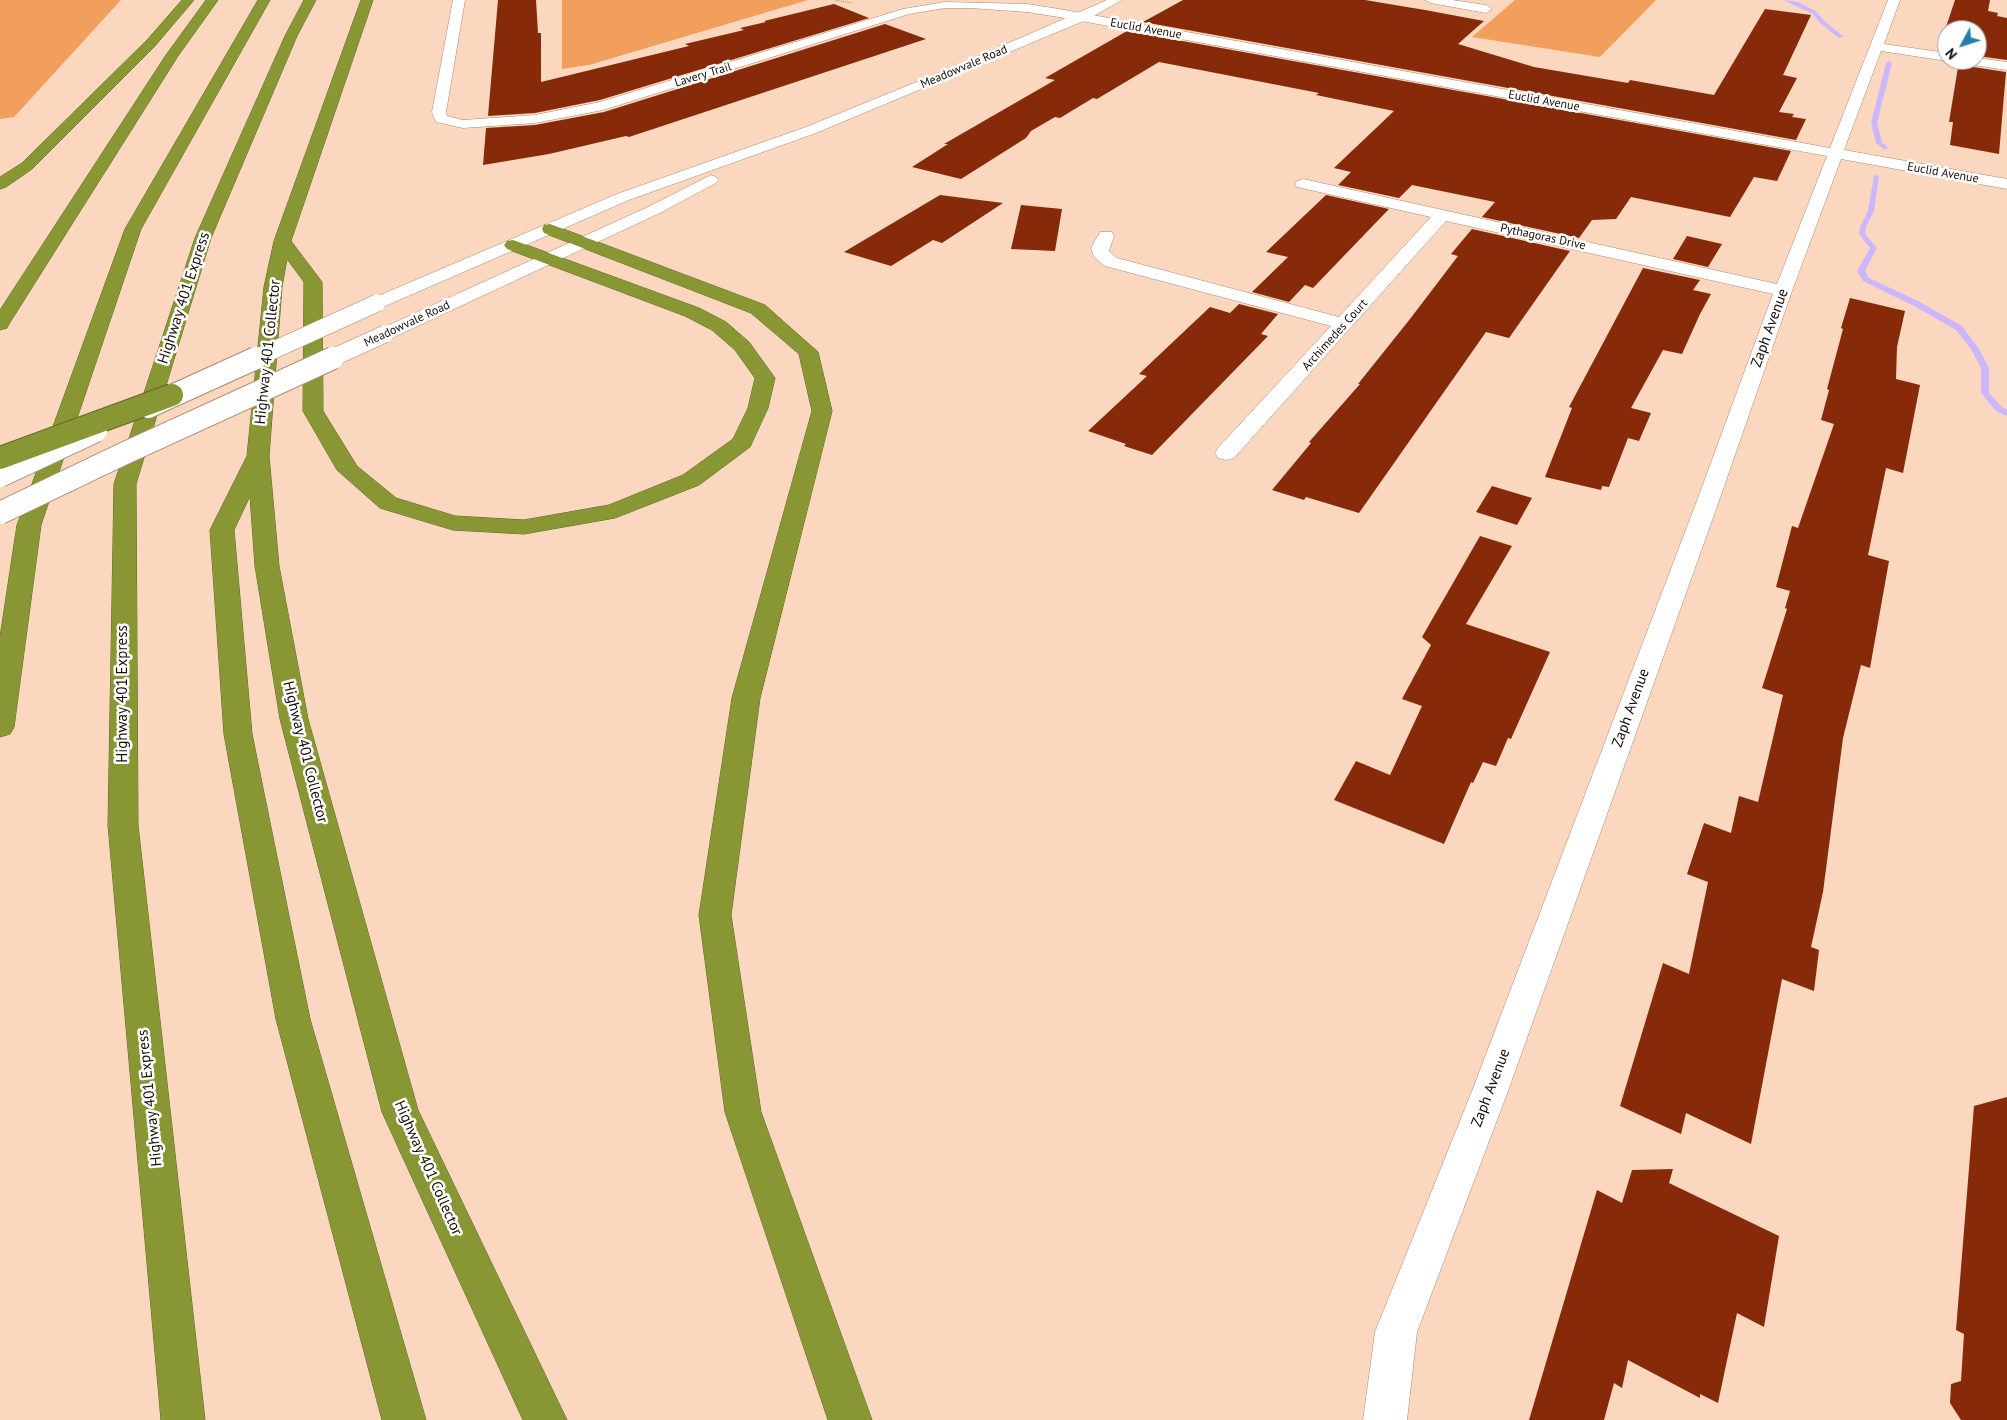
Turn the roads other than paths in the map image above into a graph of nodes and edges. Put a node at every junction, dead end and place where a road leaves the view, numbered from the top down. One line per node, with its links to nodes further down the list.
1 (188, 0): 18 (highway)
2 (212, 0): 29 (highway)
3 (264, 0): 37 (highway)
4 (310, 0): 38 (highway, Highway 401 Express)
5 (366, 0): 24 (highway, Highway 401 Collector)
6 (459, 0): 11 (street, Lavery Trail)
7 (1116, 0): 11 (street, Meadowvale Road)
8 (1431, 0): 10 (street)
9 (1894, 0): 12 (street, Zaph Avenue)
10 (1486, 9)
11 (1082, 17): 16 (street, Meadowvale Road); 17 (street, Euclid Avenue)
12 (1875, 46): 13 (street); 17 (street, Zaph Avenue)
13 (1937, 55)
14 (1987, 63): 15 (street)
15 (2007, 66)
16 (810, 130): 22 (street, Meadowvale Road); 25 (street, Meadowvale Road)
17 (1837, 154): 20 (street, Euclid Avenue); 28 (street, Zaph Avenue)
18 (0, 184)
19 (1303, 184): 21 (street, Pythagoras Drive)
20 (2007, 184)
21 (1442, 215): 28 (street, Pythagoras Drive); 30 (street, Archimedes Court)
22 (550, 229): 25 (highway); 26 (street, Meadowvale Road)
23 (1106, 236): 30 (street)
24 (282, 241): 27 (highway); 33 (highway, Highway 401 Collector)
25 (584, 242): 27 (street, Meadowvale Road); 41 (highway)
26 (513, 245): 27 (highway); 31 (street, Meadowvale Road, bridge)
27 (549, 258): 36 (street, Meadowvale Road, bridge)
28 (1783, 291): 42 (street, Zaph Avenue)
29 (0, 324)
30 (1344, 324): 32 (street, Archimedes Court)
31 (172, 396): 34 (highway, bridge); 35 (street, Meadowvale Road, bridge)
32 (1226, 453)
33 (258, 456): 39 (highway); 40 (highway, Highway 401 Collector)
34 (0, 458)
35 (0, 476)
36 (0, 513)
37 (0, 728)
38 (183, 1420)
39 (404, 1420)
40 (545, 1420)
41 (850, 1420)
42 (1385, 1420)

